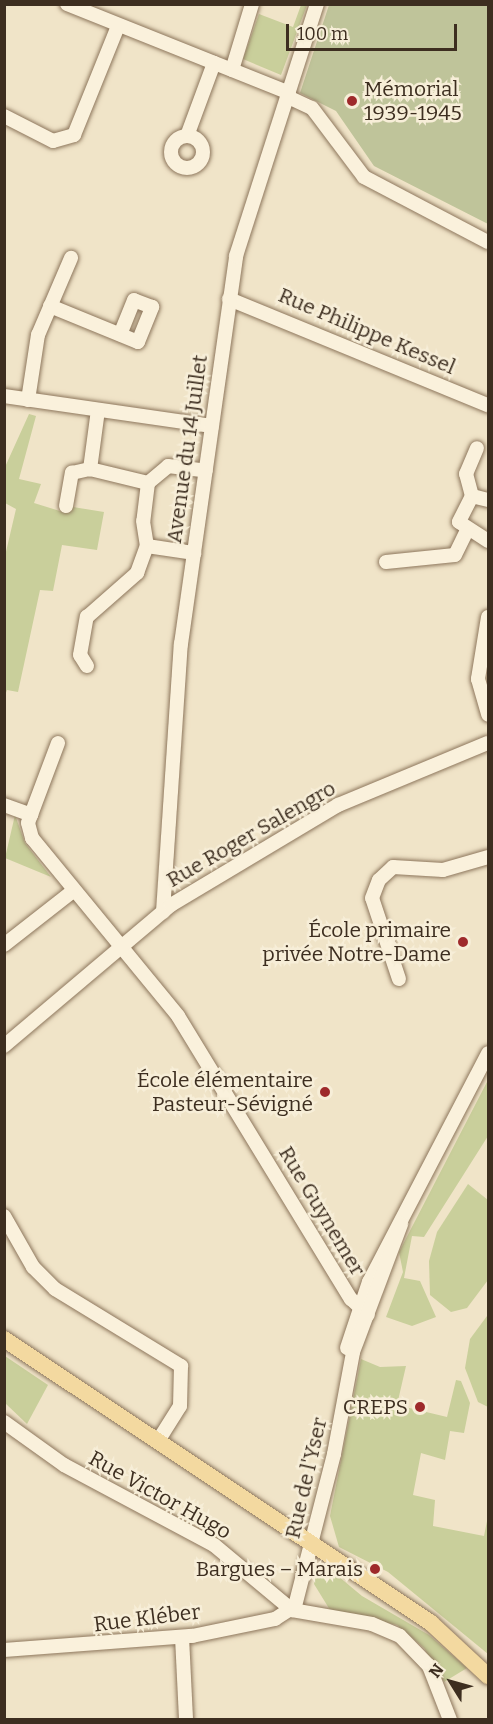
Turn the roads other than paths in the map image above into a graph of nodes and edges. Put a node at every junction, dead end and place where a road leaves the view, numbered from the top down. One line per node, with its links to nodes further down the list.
1 (67, 4): 4 (street)
2 (252, 4): 7 (street)
3 (317, 4): 8 (street, Avenue du 14 Juillet)
4 (99, 10): 5 (street)
5 (118, 26): 6 (street); 9 (street)
6 (213, 63): 7 (street); 10 (street)
7 (232, 70): 8 (street)
8 (288, 95): 11 (street); 13 (street, Avenue du 14 Juillet)
9 (4, 116)
10 (187, 136)
11 (489, 242)
12 (71, 258): 14 (street)
13 (229, 298): 18 (street, Rue Philippe Kessel); 20 (street, Avenue du 14 Juillet)
14 (50, 306): 15 (street); 17 (street)
15 (120, 334)
16 (4, 396): 17 (street)
17 (28, 400): 19 (street)
18 (489, 405)
19 (98, 410): 20 (street); 22 (street)
20 (212, 426): 23 (street, Avenue du 14 Juillet)
21 (477, 448): 25 (street)
22 (90, 469): 24 (street); 27 (street)
23 (206, 471): 24 (street); 31 (street, Avenue du 14 Juillet)
24 (148, 483): 30 (street)
25 (472, 496): 26 (street); 28 (street)
26 (489, 500)
27 (66, 506)
28 (467, 530): 29 (street); 32 (street)
29 (489, 541)
30 (147, 546): 31 (street); 34 (street)
31 (194, 553): 42 (street, Avenue du 14 Juillet)
32 (386, 562)
33 (489, 617): 35 (street)
34 (87, 666)
35 (489, 715)
36 (58, 743): 39 (street)
37 (489, 743): 42 (street, Rue Roger Salengro)
38 (4, 805): 39 (street)
39 (31, 815): 41 (street, Rue Guynemer)
40 (489, 856): 45 (street)
41 (73, 891): 43 (street); 44 (street, Rue Guynemer)
42 (163, 912): 44 (street, Rue Roger Salengro)
43 (4, 945)
44 (123, 947): 46 (street, Rue Roger Salengro); 49 (street, Rue Guynemer)
45 (399, 979)
46 (4, 1046)
47 (489, 1053): 49 (street, Rue de l'Yser)
48 (4, 1216): 52 (street)
49 (363, 1311): 53 (street, Rue de l'Yser)
50 (4, 1339): 52 (main road)
51 (4, 1422): 54 (street, Rue Victor Hugo)
52 (158, 1441): 53 (main road)
53 (312, 1544): 54 (street, Rue de l'Yser); 57 (main road)
54 (292, 1610): 55 (street, Rue Kléber); 59 (street)
55 (182, 1637): 56 (street, Rue Kléber); 58 (street)
56 (4, 1650)
57 (489, 1676)
58 (186, 1719)
59 (450, 1719)

